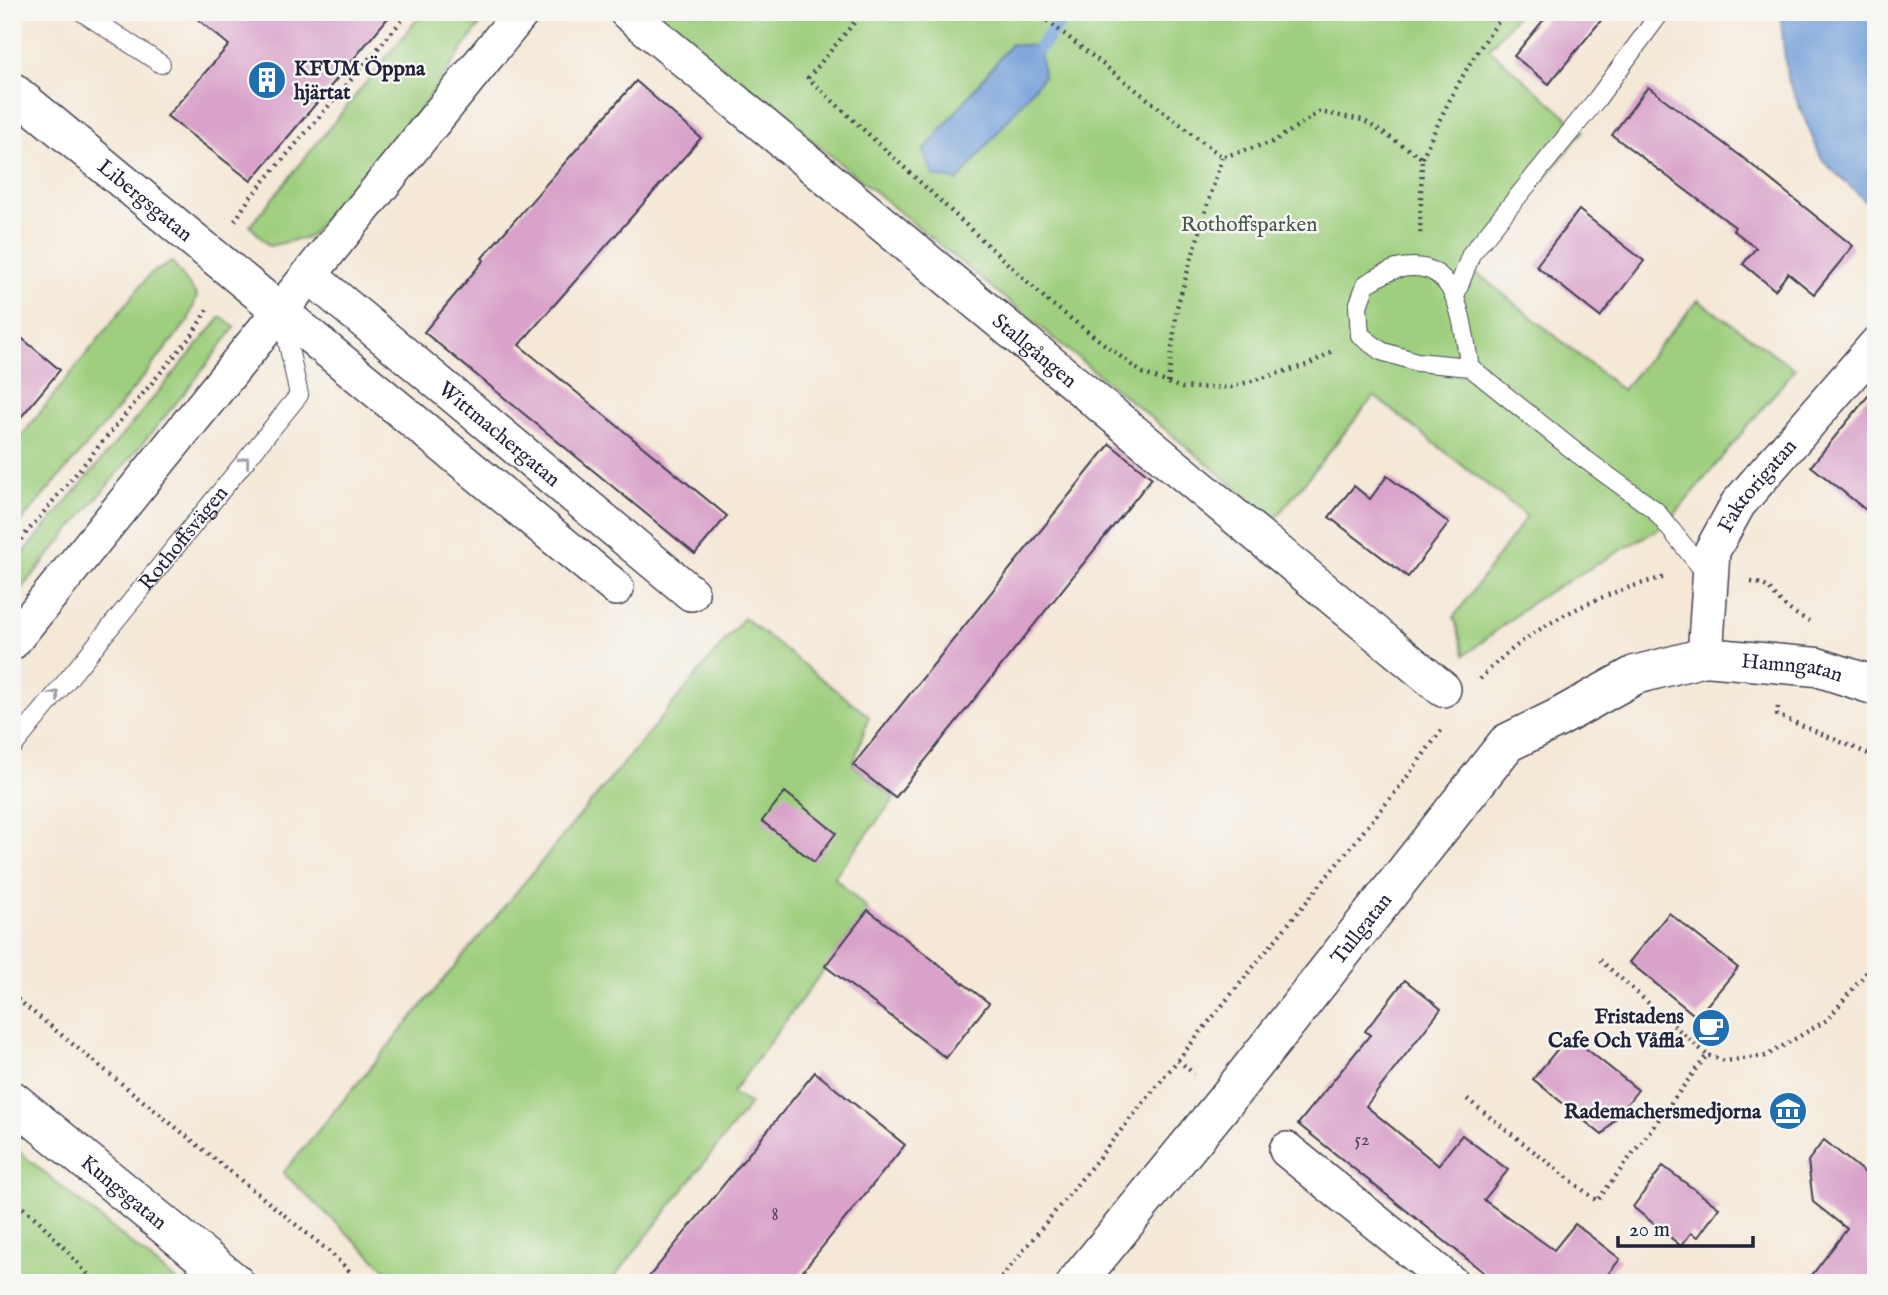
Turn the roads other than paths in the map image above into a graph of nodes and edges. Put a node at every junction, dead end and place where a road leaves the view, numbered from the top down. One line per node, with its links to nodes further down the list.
1 (82, 12): 5 (lane)
2 (522, 12): 7 (street)
3 (627, 12): 18 (street, Stallgången)
4 (1661, 12): 8 (lane)
5 (161, 64)
6 (12, 90): 9 (street, Libergsgatan)
7 (309, 275): 9 (street); 14 (street, Wittmachergatan)
8 (1455, 295): 11 (lane); 11 (lane)
9 (280, 311): 13 (street); 15 (street); 19 (lane, Rothoffsvägen, one-way to 9)
10 (1876, 345): 12 (street, Faktorigatan)
11 (1470, 367): 12 (lane)
12 (1710, 579): 16 (street, Faktorigatan)
13 (617, 588)
14 (691, 593)
15 (12, 642)
16 (1705, 657): 17 (street, Hamngatan); 23 (street, Tullgatan)
17 (1876, 686)
18 (1458, 688)
19 (12, 748)
20 (12, 1100): 22 (street, Kungsgatan)
21 (1287, 1150): 24 (street)
22 (235, 1283)
23 (1076, 1283)
24 (1451, 1283)

